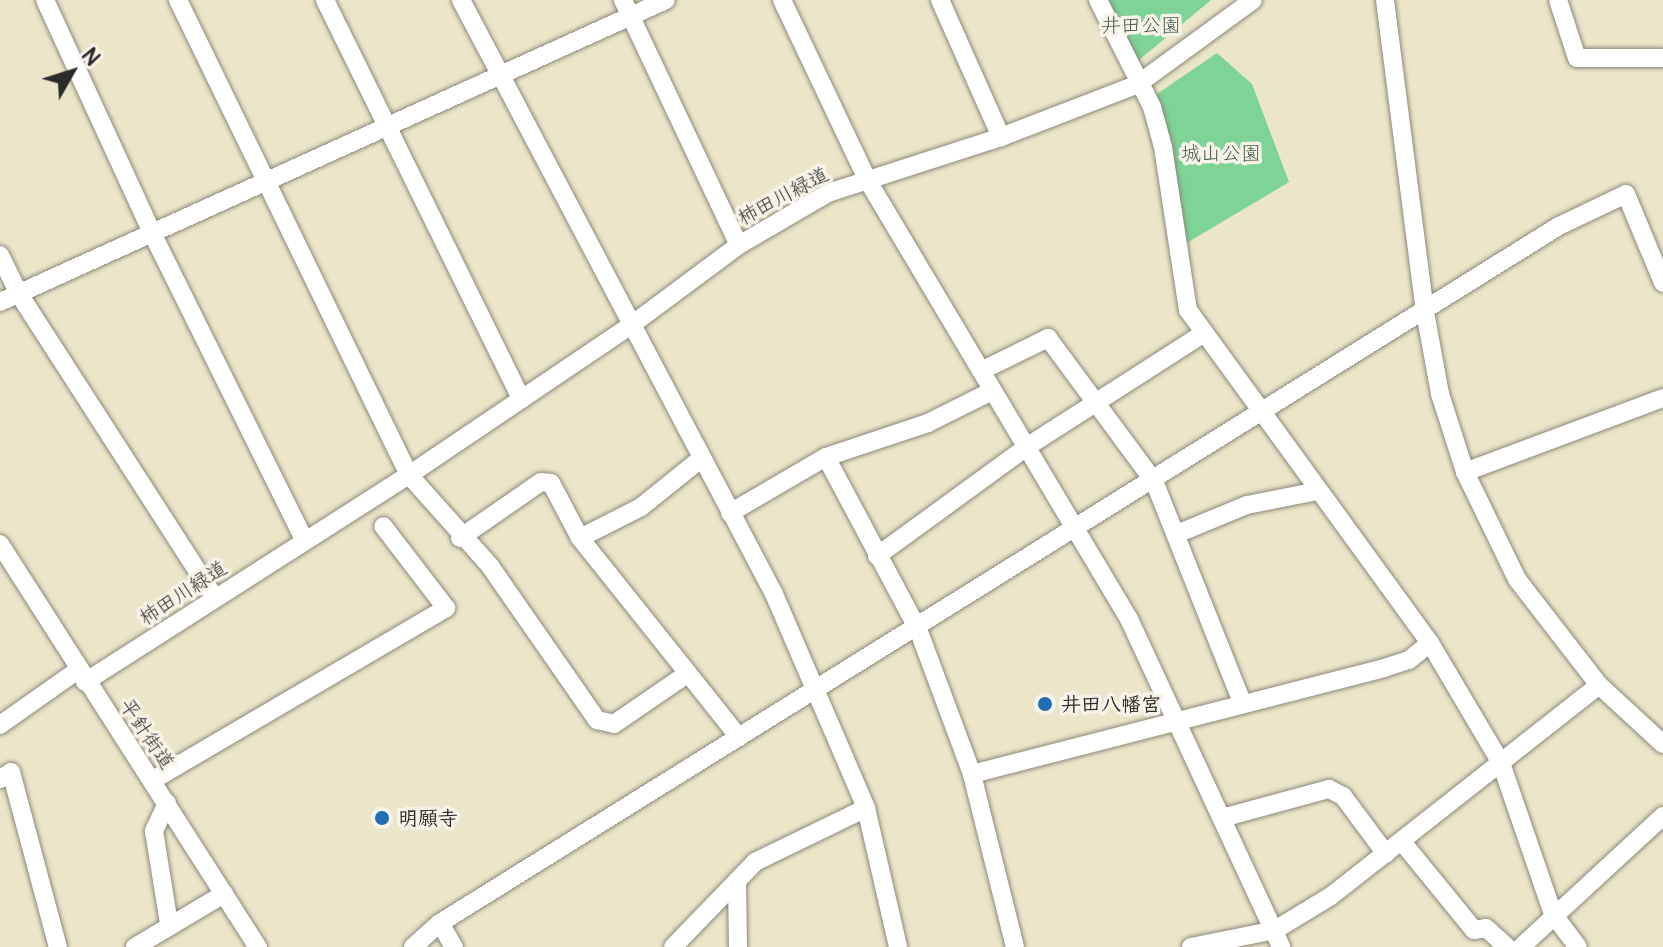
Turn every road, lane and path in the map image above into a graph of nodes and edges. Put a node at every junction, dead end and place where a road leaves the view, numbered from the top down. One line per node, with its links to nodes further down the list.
1 (45, 0): 20 (street)
2 (178, 0): 19 (street)
3 (325, 0): 16 (street)
4 (461, 0): 14 (street)
5 (666, 0): 12 (street)
6 (782, 0): 18 (street)
7 (940, 0): 17 (street)
8 (1098, 0): 15 (street)
9 (1253, 0): 15 (street, 柿田川緑道)
10 (1385, 0): 26 (street)
11 (1558, 0): 13 (street)
12 (627, 8): 14 (street); 21 (street)
13 (1663, 58)
14 (498, 76): 16 (street); 27 (street)
15 (1138, 84): 17 (street, 柿田川緑道); 28 (street)
16 (387, 126): 19 (street); 32 (street)
17 (1001, 137): 18 (street, 柿田川緑道)
18 (868, 181): 21 (street, 柿田川緑道); 29 (street)
19 (264, 182): 20 (street); 39 (street)
20 (152, 233): 24 (street); 48 (street)
21 (739, 245): 27 (street, 柿田川緑道)
22 (0, 255): 24 (street)
23 (1663, 283): 26 (street)
24 (19, 294): 25 (street); 51 (street)
25 (0, 302)
26 (1425, 312): 34 (street); 38 (street)
27 (630, 326): 32 (street, 柿田川緑道); 37 (street)
28 (1204, 333): 33 (street); 34 (street)
29 (981, 371): 30 (street); 33 (street)
30 (990, 392): 35 (street); 36 (street)
31 (1663, 398): 38 (street)
32 (521, 399): 39 (street, 柿田川緑道)
33 (1095, 405): 35 (street); 40 (street)
34 (1262, 413): 40 (street); 41 (street)
35 (1025, 448): 44 (street); 50 (street)
36 (826, 457): 42 (street); 50 (street)
37 (702, 458): 42 (street); 47 (street)
38 (1465, 472): 56 (street)
39 (409, 475): 46 (street); 48 (street, 柿田川緑道)
40 (1154, 481): 44 (street); 45 (street)
41 (1318, 491): 45 (street); 53 (street)
42 (730, 513): 57 (street)
43 (383, 526): 66 (street)
44 (1071, 530): 52 (street); 59 (street)
45 (1179, 533): 58 (street)
46 (460, 538): 47 (street); 54 (street)
47 (580, 538): 54 (street)
48 (305, 541): 51 (street, 柿田川緑道)
49 (0, 544): 55 (street, 平針街道)
50 (877, 556): 52 (street)
51 (215, 598): 55 (street, 柿田川緑道)
52 (918, 629): 57 (street); 64 (street)
53 (1430, 643): 58 (street); 63 (street)
54 (687, 674): 61 (street)
55 (81, 676): 60 (street, 柿田川緑道); 66 (street, 平針街道)
56 (1599, 685): 62 (street); 63 (street)
57 (816, 689): 61 (street); 68 (street)
58 (1242, 702): 59 (street)
59 (1177, 718): 64 (street); 70 (street)
60 (0, 725)
61 (739, 737): 76 (street)
62 (1663, 744)
63 (1501, 763): 71 (street); 75 (street)
64 (972, 774): 88 (street)
65 (0, 779): 80 (street)
66 (153, 780): 67 (street, 平針街道)
67 (167, 803): 74 (street, 平針街道); 77 (street)
68 (866, 808): 73 (street); 87 (street)
69 (1663, 816): 75 (street)
70 (1222, 818): 72 (street); 78 (street)
71 (1403, 843): 72 (street); 89 (street)
72 (1386, 854): 78 (street)
73 (737, 881): 85 (street); 86 (street)
74 (224, 894): 77 (street); 82 (street, 平針街道)
75 (1553, 914): 90 (street); 91 (street)
76 (440, 923): 83 (street); 84 (street)
77 (169, 924): 81 (street)
78 (1278, 939): 79 (street)
79 (1198, 946)
80 (58, 947)
81 (135, 947)
82 (258, 947)
83 (413, 947)
84 (454, 947)
85 (673, 947)
86 (738, 947)
87 (898, 947)
88 (1015, 947)
89 (1507, 947)
90 (1521, 947)
91 (1578, 947)

